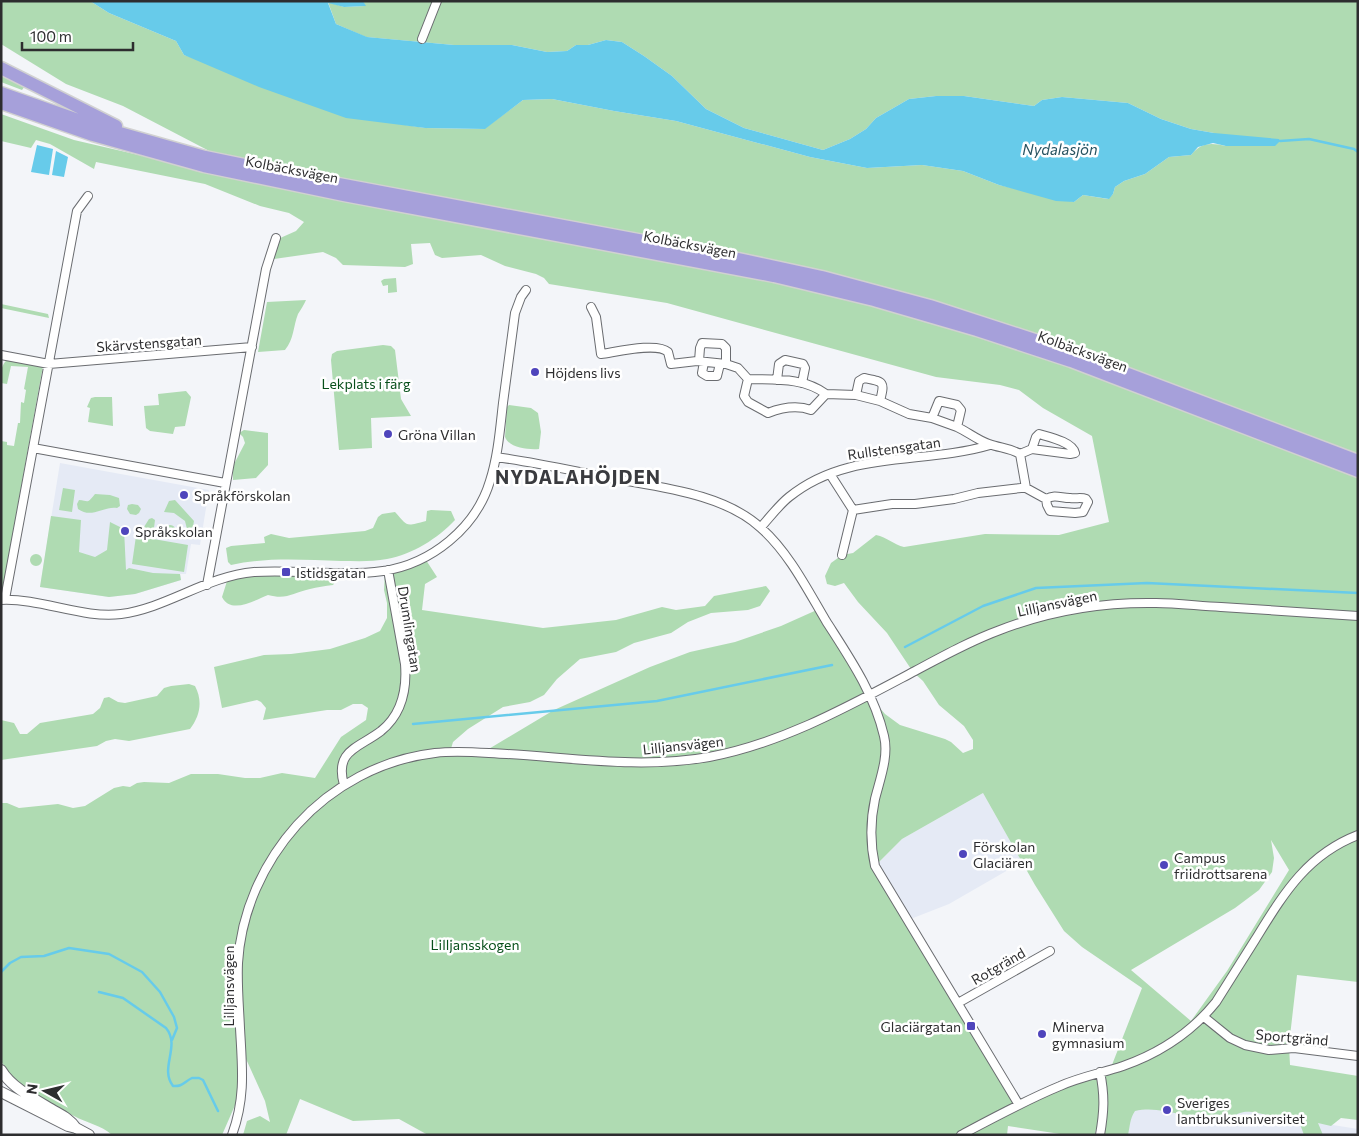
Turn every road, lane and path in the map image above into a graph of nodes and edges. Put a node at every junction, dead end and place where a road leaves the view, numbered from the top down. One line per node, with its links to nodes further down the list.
1 (437, 1): 2 (street)
2 (422, 39)
3 (1, 68): 6 (highway)
4 (1, 93): 6 (highway, Kolbäcksvägen)
5 (1, 103): 30 (highway, Kolbäcksvägen)
6 (140, 139): 29 (highway, Kolbäcksvägen)
7 (88, 196): 14 (street)
8 (276, 238): 11 (street)
9 (526, 290): 28 (street)
10 (591, 307): 13 (street)
11 (252, 347): 14 (street, Skärvstensgatan); 32 (street)
12 (1, 355): 14 (street, Skärvstensgatan)
13 (702, 362): 15 (street); 15 (street); 15 (street)
14 (49, 364): 25 (street)
15 (723, 364): 16 (street)
16 (748, 379): 17 (street); 19 (street)
17 (777, 380): 18 (street); 18 (street)
18 (802, 382): 19 (street)
19 (826, 394): 20 (street)
20 (856, 395): 21 (street); 21 (street)
21 (880, 401): 22 (street)
22 (932, 418): 23 (street); 23 (street)
23 (957, 427): 24 (street)
24 (990, 445): 27 (street); 31 (street, Rullstensgatan)
25 (33, 448): 32 (street); 40 (street)
26 (1032, 449): 26 (street); 27 (street)
27 (1020, 454): 33 (street)
28 (496, 456): 36 (street); 38 (street)
29 (1358, 461)
30 (1358, 471)
31 (830, 474): 35 (street); 36 (street, Rullstensgatan)
32 (225, 483): 39 (street)
33 (1026, 488): 34 (street); 35 (street)
34 (1046, 499): 34 (street)
35 (853, 510): 37 (street)
36 (761, 527): 42 (street)
37 (842, 555)
38 (388, 570): 39 (street); 43 (street, Drumlingatan)
39 (207, 585): 40 (street)
40 (3, 600)
41 (1358, 616): 42 (street, Lilljansvägen)
42 (869, 695): 43 (street, Lilljansvägen); 46 (street)
43 (344, 786): 54 (street, Lilljansvägen)
44 (1358, 835): 47 (street)
45 (1050, 951): 46 (street, Rotgränd)
46 (958, 1003): 52 (street)
47 (1204, 1016): 48 (street, Sportgränd); 50 (street)
48 (1358, 1056)
49 (1, 1070): 53 (street)
50 (1100, 1072): 52 (street); 56 (street)
51 (1, 1092): 53 (street)
52 (1019, 1105): 55 (street)
53 (82, 1132)
54 (232, 1135)
55 (960, 1135)
56 (1100, 1135)

